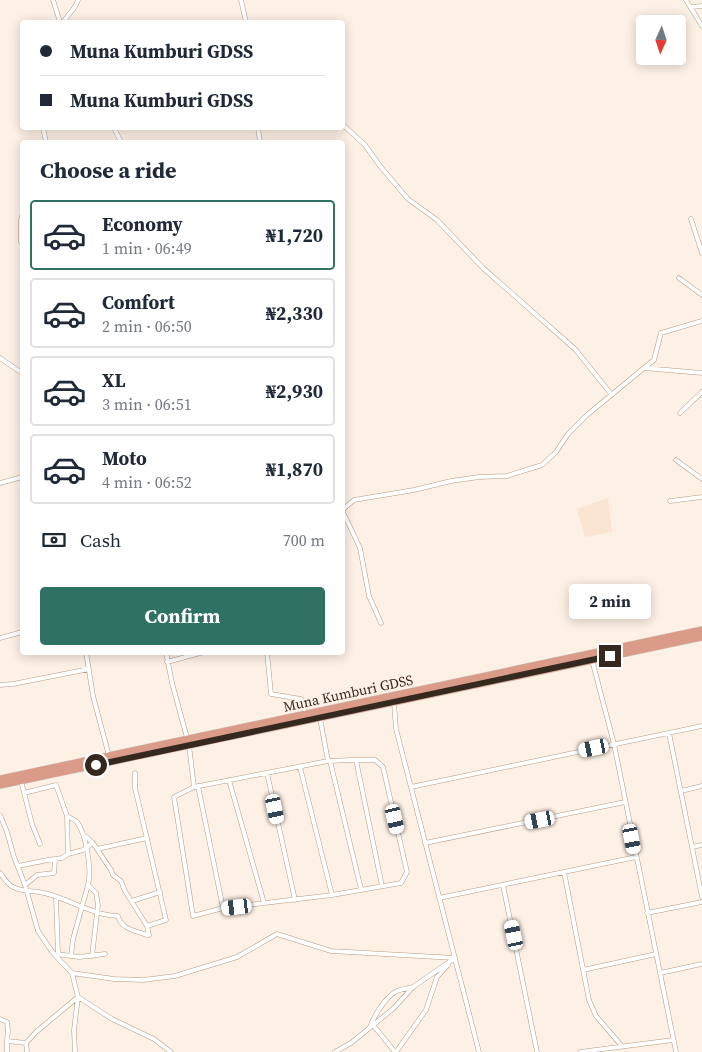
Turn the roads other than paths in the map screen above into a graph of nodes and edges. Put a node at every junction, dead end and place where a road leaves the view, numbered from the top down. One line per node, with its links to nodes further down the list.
1 (53, 0): 7 (street)
2 (78, 0): 8 (street)
3 (241, 0): 9 (street)
4 (686, 0): 6 (street)
5 (702, 6): 6 (street)
6 (691, 7): 10 (street)
7 (59, 20)
8 (65, 20)
9 (246, 20)
10 (702, 26)
11 (345, 127): 22 (street)
12 (691, 219): 13 (street)
13 (702, 252)
14 (679, 278): 15 (street)
15 (702, 295)
16 (702, 321): 18 (street)
17 (0, 358): 19 (street)
18 (644, 368): 20 (street); 22 (street)
19 (20, 373)
20 (702, 373)
21 (702, 392): 23 (street)
22 (611, 394): 30 (street)
23 (680, 413)
24 (676, 460): 26 (street)
25 (20, 478): 27 (street)
26 (702, 479)
27 (0, 483)
28 (702, 497): 29 (street)
29 (670, 501)
30 (345, 508)
31 (345, 514): 32 (street)
32 (381, 623)
33 (702, 630): 46 (highway, Muna Kumburi GDSS)
34 (20, 633): 36 (street)
35 (702, 637): 41 (highway, Muna Kumburi GDSS)
36 (0, 638)
37 (87, 655): 43 (street)
38 (167, 655): 42 (street)
39 (193, 655): 42 (street)
40 (267, 655): 46 (street)
41 (592, 660): 45 (highway, Muna Kumburi GDSS); 51 (street)
42 (168, 662): 50 (street)
43 (89, 668): 44 (street); 52 (street)
44 (0, 684)
45 (394, 703): 47 (highway, Muna Kumburi GDSS); 64 (street)
46 (306, 714): 50 (highway, Muna Kumburi GDSS)
47 (320, 718): 50 (highway, Muna Kumburi GDSS); 54 (street)
48 (702, 726): 49 (street)
49 (669, 733): 51 (street); 65 (street)
50 (188, 743): 52 (highway, Muna Kumburi GDSS); 60 (highway, Muna Kumburi GDSS); 63 (street)
51 (614, 744): 64 (street); 67 (street)
52 (109, 756): 58 (highway, Muna Kumburi GDSS)
53 (356, 760): 54 (street); 88 (street); 88 (street)
54 (329, 761): 55 (street); 89 (street)
55 (300, 766): 57 (street); 92 (street)
56 (135, 773): 71 (street)
57 (267, 773): 59 (street); 96 (street)
58 (0, 779)
59 (229, 780): 63 (street); 99 (street)
60 (22, 781): 61 (highway, Muna Kumburi GDSS); 66 (street)
61 (0, 785)
62 (702, 786): 65 (street)
63 (196, 787): 101 (street); 101 (street)
64 (411, 787): 72 (street)
65 (680, 791): 76 (street)
66 (24, 793): 69 (street); 74 (street)
67 (625, 802): 72 (street); 80 (street)
68 (0, 816): 82 (street)
69 (67, 816): 70 (street); 79 (street)
70 (84, 835): 73 (street); 77 (street)
71 (147, 838): 78 (street); 91 (street)
72 (425, 842): 95 (street)
73 (93, 843): 77 (street); 78 (street)
74 (40, 844)
75 (702, 845): 76 (street)
76 (692, 847): 94 (street)
77 (85, 848): 79 (street); 86 (street)
78 (97, 849): 97 (street)
79 (68, 854): 81 (street)
80 (636, 857): 83 (street); 102 (street)
81 (55, 860): 82 (street); 85 (street)
82 (18, 866): 85 (street)
83 (564, 872): 87 (street); 112 (street)
84 (0, 873): 90 (street)
85 (25, 885): 90 (street)
86 (88, 885): 100 (street); 103 (street)
87 (503, 885): 95 (street); 130 (street)
88 (382, 886): 89 (street)
89 (361, 889): 92 (street)
90 (27, 892): 93 (street); 105 (street)
91 (160, 892): 97 (street); 104 (street)
92 (332, 895): 96 (street)
93 (56, 897): 100 (street); 105 (street)
94 (702, 897)
95 (439, 898): 110 (street)
96 (295, 900): 99 (street)
97 (132, 901): 104 (street)
98 (702, 902): 102 (street)
99 (264, 904): 101 (street)
100 (82, 907): 103 (street); 108 (street)
101 (223, 908)
102 (647, 913): 107 (street)
103 (98, 914): 104 (street); 109 (street)
104 (147, 926)
105 (55, 953): 108 (street); 113 (street)
106 (105, 954): 109 (street)
107 (656, 954): 112 (street); 114 (street)
108 (71, 956): 109 (street)
109 (92, 956)
110 (455, 958): 113 (street); 115 (street); 128 (street); 129 (street)
111 (702, 964): 114 (street)
112 (583, 970): 122 (street)
113 (72, 973): 116 (street)
114 (660, 974): 119 (street)
115 (414, 987): 118 (street); 118 (street)
116 (78, 997): 121 (street); 125 (street); 126 (street)
117 (0, 1019): 120 (street)
118 (371, 1026): 127 (street); 128 (street)
119 (673, 1040): 122 (street); 132 (street)
120 (7, 1041): 121 (street); 123 (street)
121 (26, 1043): 124 (street)
122 (621, 1045): 131 (street)
123 (7, 1052)
124 (27, 1052)
125 (75, 1052)
126 (171, 1052)
127 (335, 1052)
128 (395, 1052)
129 (479, 1052)
130 (537, 1052)
131 (580, 1052)
132 (676, 1052)

